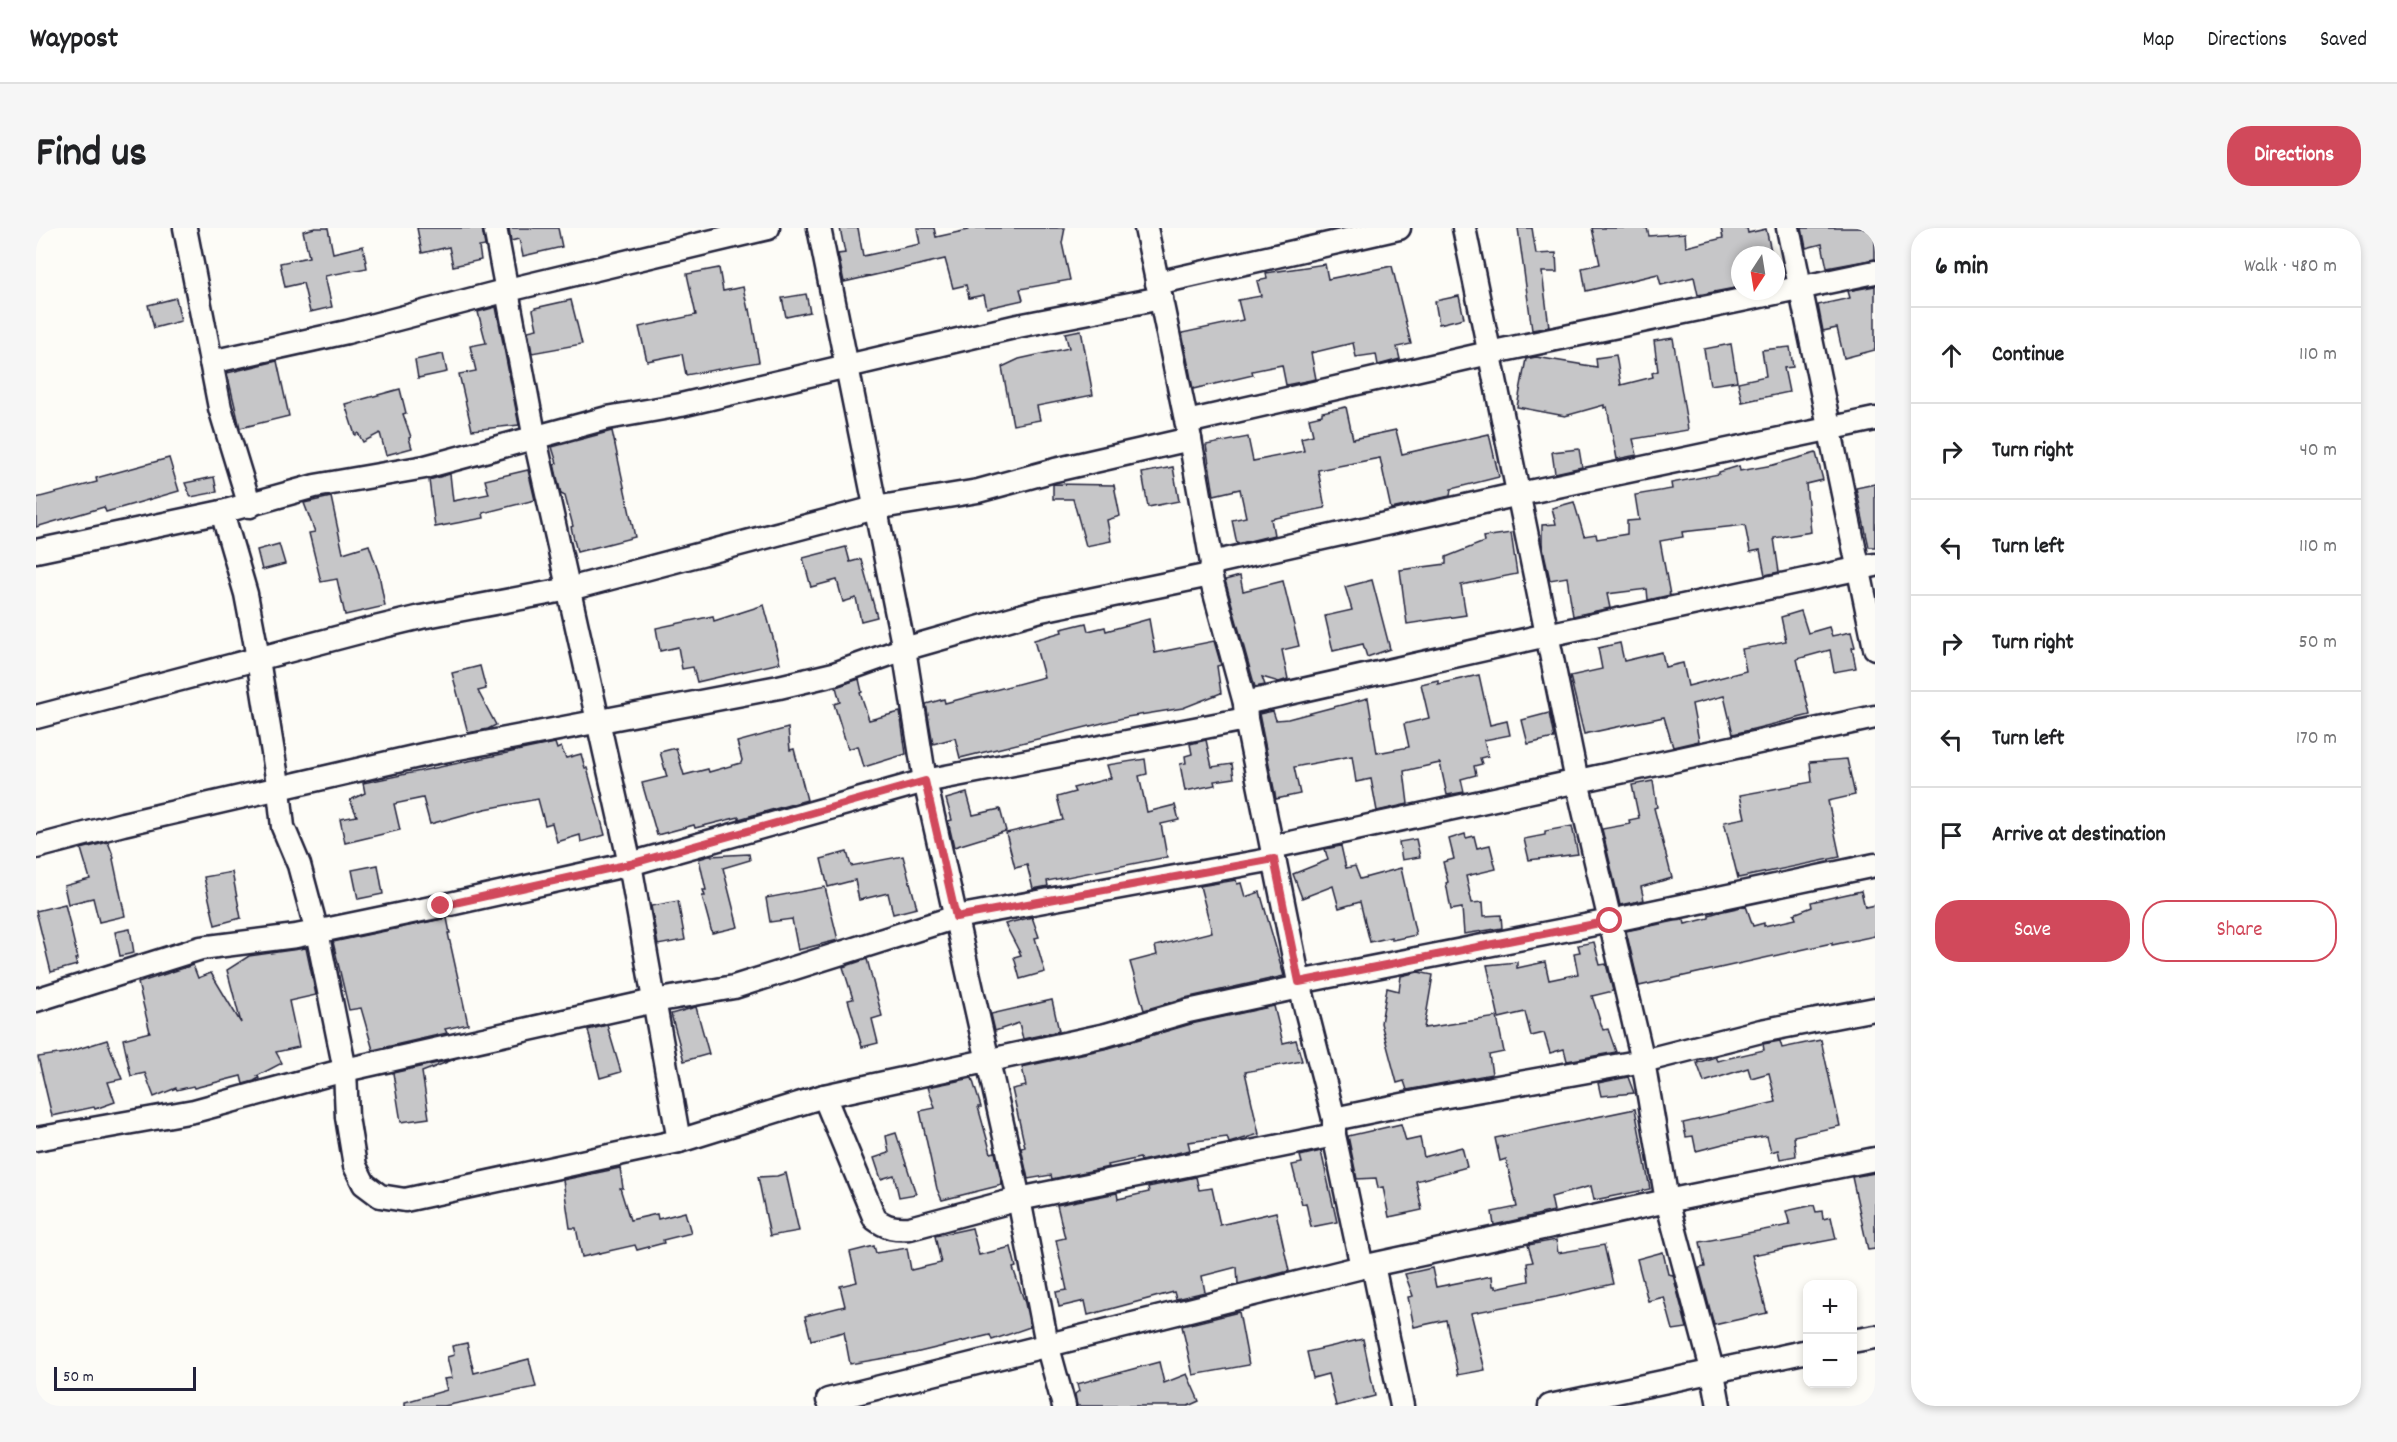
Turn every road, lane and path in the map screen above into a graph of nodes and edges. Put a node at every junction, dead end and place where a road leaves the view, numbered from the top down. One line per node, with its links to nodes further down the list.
1 (185, 228): 14 (street)
2 (495, 228): 11 (street)
3 (768, 228): 11 (street)
4 (819, 228): 15 (street)
5 (1146, 228): 12 (street)
6 (1399, 228): 12 (street)
7 (1464, 228): 13 (street)
8 (1788, 228): 10 (street)
9 (1875, 272): 10 (street)
10 (1800, 288): 13 (street); 17 (street)
11 (508, 290): 14 (street); 19 (street)
12 (1159, 290): 15 (street); 18 (street)
13 (1489, 353): 18 (street); 20 (street)
14 (211, 362): 21 (street)
15 (846, 368): 19 (street); 22 (street)
16 (1875, 419): 17 (street)
17 (1828, 429): 20 (street); 25 (street)
18 (1189, 430): 22 (street); 26 (street)
19 (536, 439): 21 (street); 27 (street)
20 (1520, 494): 26 (street); 28 (street)
21 (250, 506): 23 (street)
22 (875, 508): 27 (street); 30 (street)
23 (222, 512): 24 (street); 31 (street)
24 (36, 551)
25 (1866, 567): 28 (street); 29 (street)
26 (1211, 569): 30 (street); 32 (street)
27 (570, 589): 31 (street); 35 (street)
28 (1547, 635): 32 (street); 37 (street)
29 (1875, 648)
30 (904, 649): 35 (street); 36 (street)
31 (257, 659): 33 (street); 38 (street)
32 (1246, 711): 36 (street); 40 (street)
33 (36, 717)
34 (1875, 717): 37 (street)
35 (599, 722): 38 (street); 41 (street)
36 (925, 781): 41 (street); 43 (street)
37 (1577, 781): 40 (street); 44 (street)
38 (279, 790): 39 (street); 45 (street)
39 (36, 847)
40 (1273, 853): 43 (street); 46 (street)
41 (630, 864): 45 (street); 48 (street)
42 (1875, 865): 44 (street)
43 (956, 917): 48 (street); 50 (street)
44 (1610, 921): 46 (street); 51 (street)
45 (317, 932): 47 (street); 52 (street)
46 (1299, 984): 50 (street); 54 (street)
47 (36, 1000)
48 (654, 1001): 52 (street); 56 (street)
49 (1875, 1009): 51 (street)
50 (987, 1061): 53 (street); 58 (street)
51 (1643, 1061): 54 (street); 59 (street)
52 (345, 1070): 55 (street); 56 (street)
53 (824, 1096): 56 (street); 58 (street)
54 (1334, 1127): 58 (street); 60 (street)
55 (36, 1139)
56 (679, 1141)
57 (1875, 1159): 59 (street)
58 (1019, 1199): 63 (street)
59 (1666, 1201): 60 (street); 65 (street)
60 (1367, 1266): 63 (street); 68 (street)
61 (1875, 1336): 62 (street)
62 (1857, 1340)
63 (1047, 1344): 66 (street); 67 (street)
64 (1803, 1352): 65 (street)
65 (1713, 1372): 69 (street); 70 (street)
66 (828, 1400)
67 (1064, 1406)
68 (1402, 1406)
69 (1550, 1406)
70 (1719, 1406)

